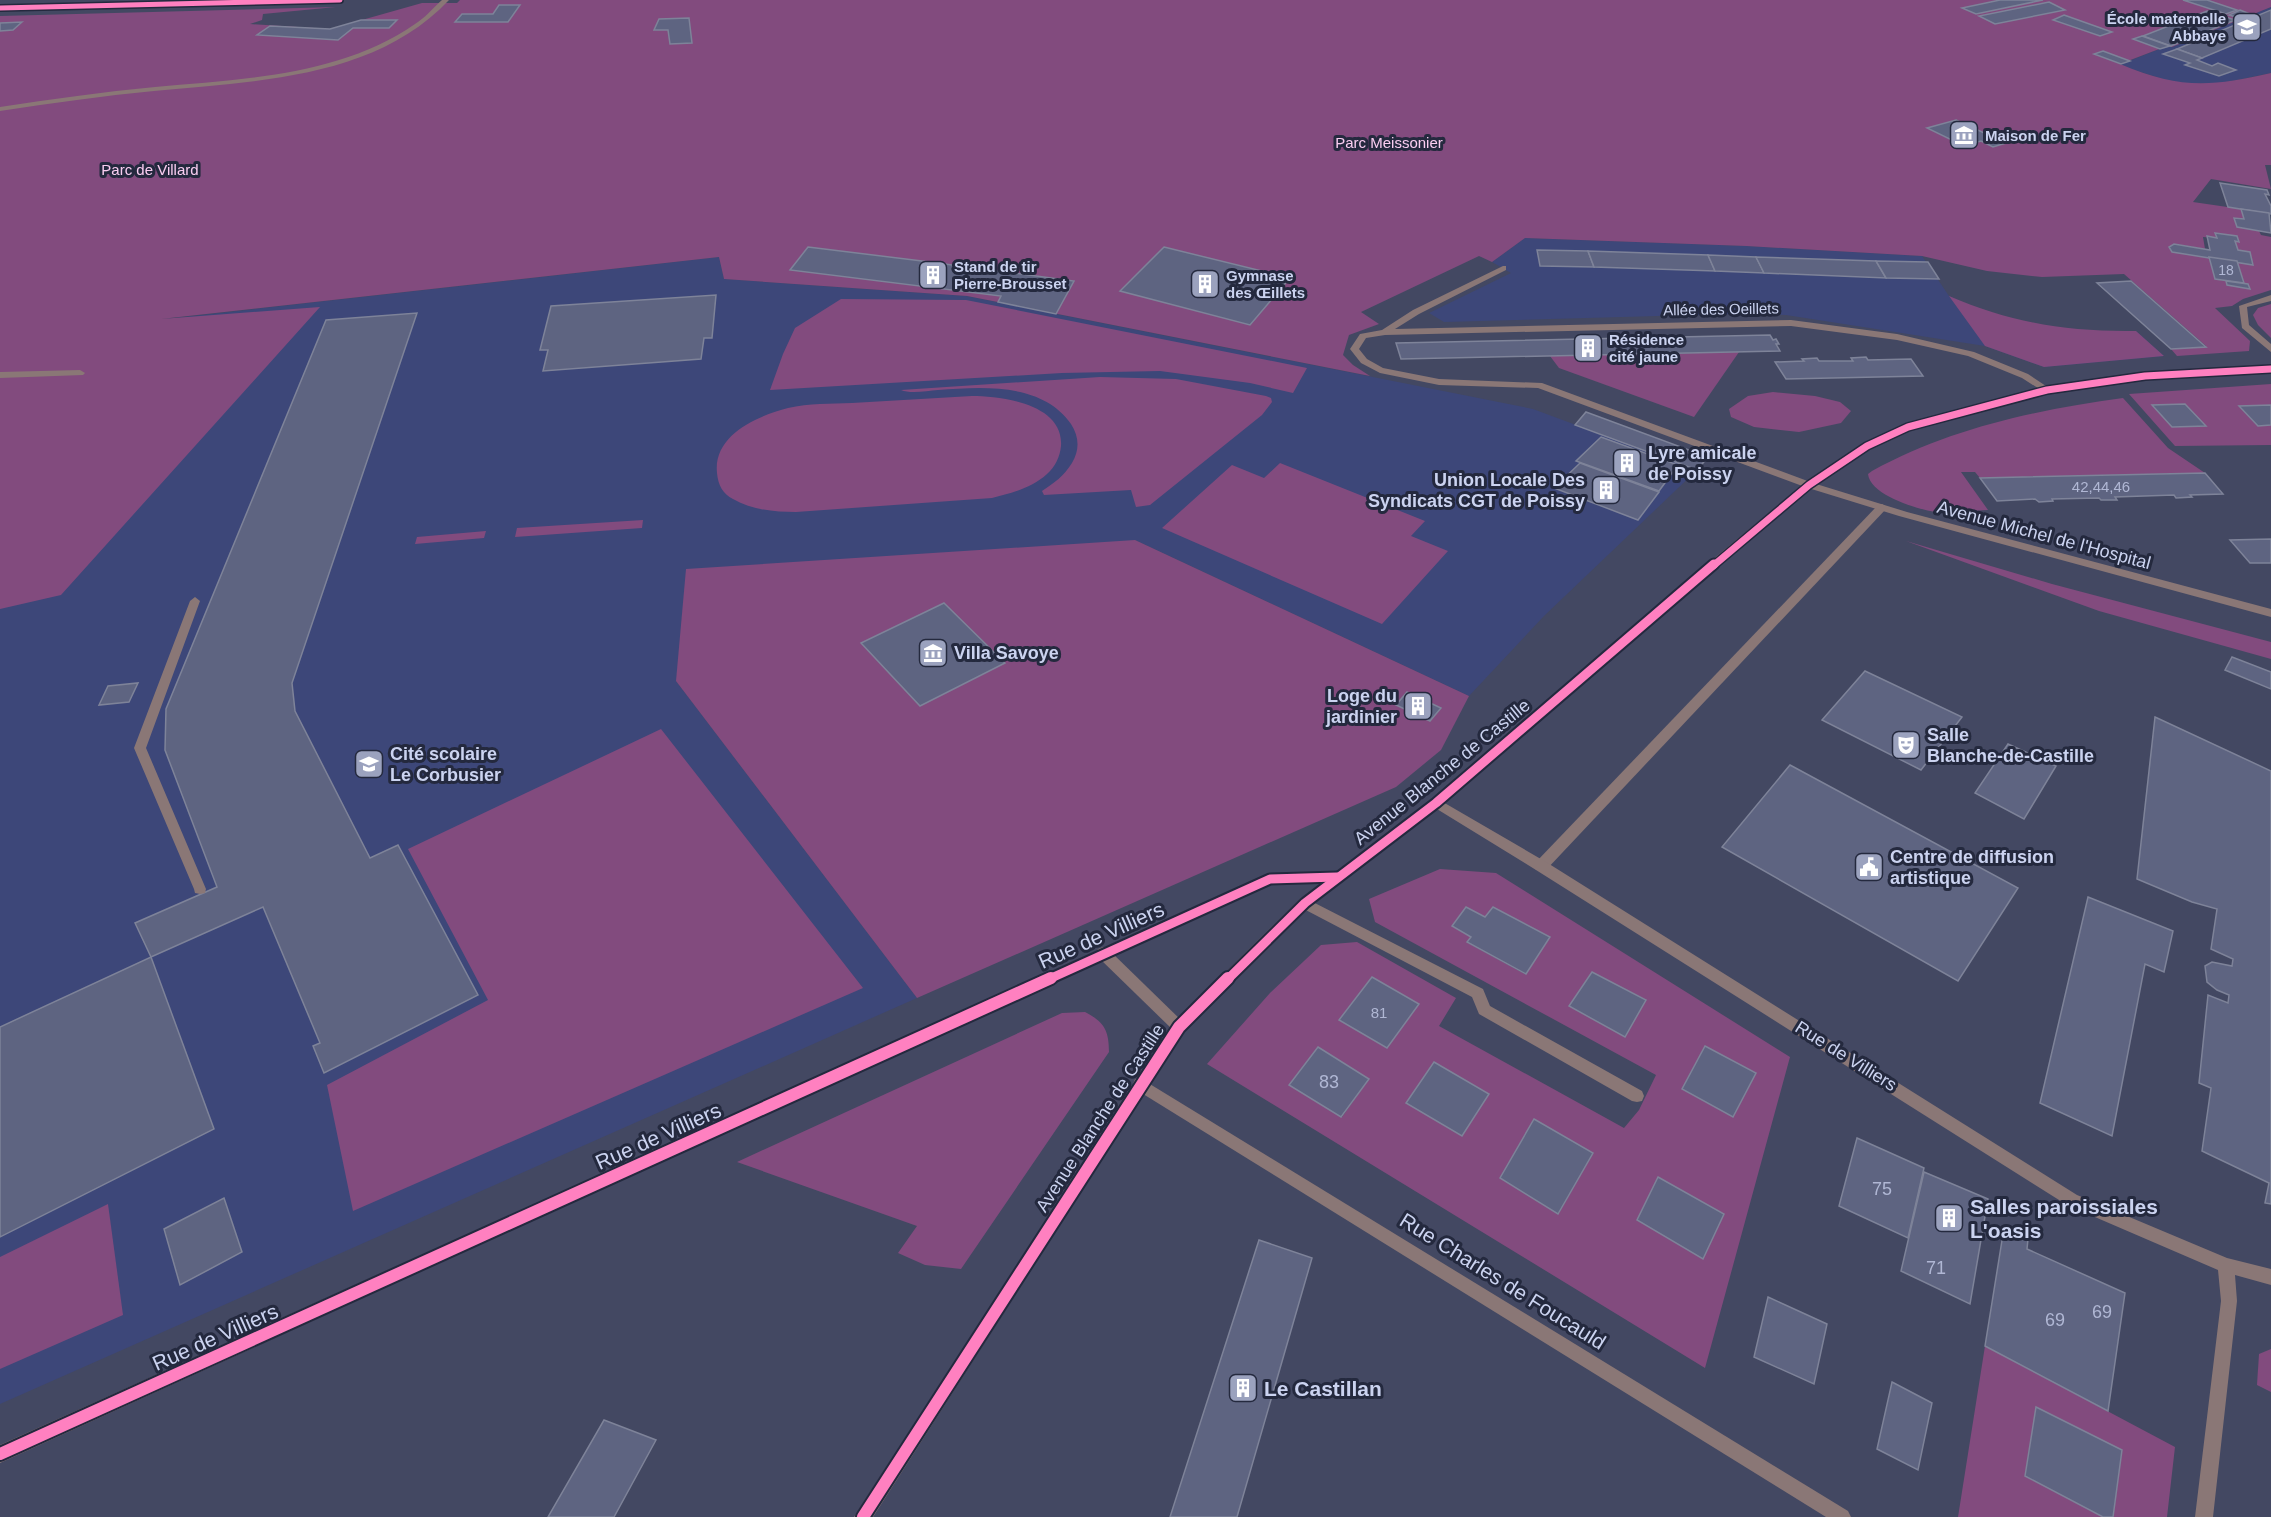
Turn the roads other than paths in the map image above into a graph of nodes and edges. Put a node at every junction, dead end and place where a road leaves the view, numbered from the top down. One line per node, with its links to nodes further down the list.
1 (218, 0): 4 (main road)
2 (340, 0): 4 (main road)
3 (446, 0): 6 (street)
4 (137, 4): 5 (main road)
5 (0, 8)
6 (0, 109)
7 (1503, 268): 9 (street, Allée des Oeillets)
8 (2271, 298): 10 (street)
9 (1385, 332): 14 (street, Allée des Oeillets); 15 (street, Allée des Oeillets)
10 (2271, 349)
11 (2271, 369): 14 (street, Avenue Blanche de Castille)
12 (80, 373): 13 (street)
13 (0, 375)
14 (2047, 390): 15 (street, Avenue Blanche de Castille)
15 (1809, 485): 16 (street, Avenue Michel de l'Hospital); 19 (street, Avenue Blanche de Castille)
16 (1882, 507): 18 (street, Avenue Michel de l'Hospital); 20 (street)
17 (195, 601): 22 (street)
18 (2271, 614)
19 (1436, 803): 20 (street, Rue de Villiers); 21 (street, Avenue Blanche de Castille)
20 (1540, 866): 28 (street, Rue de Villiers)
21 (1337, 877): 23 (street, Avenue Blanche de Castille); 24 (street, Rue de Villiers)
22 (200, 889)
23 (1305, 903): 25 (street, Avenue Blanche de Castille); 27 (street)
24 (1103, 953): 25 (street); 30 (street, Rue de Villiers)
25 (1179, 1028): 26 (street, Avenue Blanche de Castille)
26 (1140, 1084): 31 (street, Avenue Blanche de Castille); 32 (street, Rue Charles de Foucauld)
27 (1637, 1096)
28 (2226, 1265): 29 (street, Rue de Villiers); 33 (street)
29 (2271, 1277)
30 (0, 1454)
31 (863, 1517)
32 (1842, 1517)
33 (2204, 1517)

